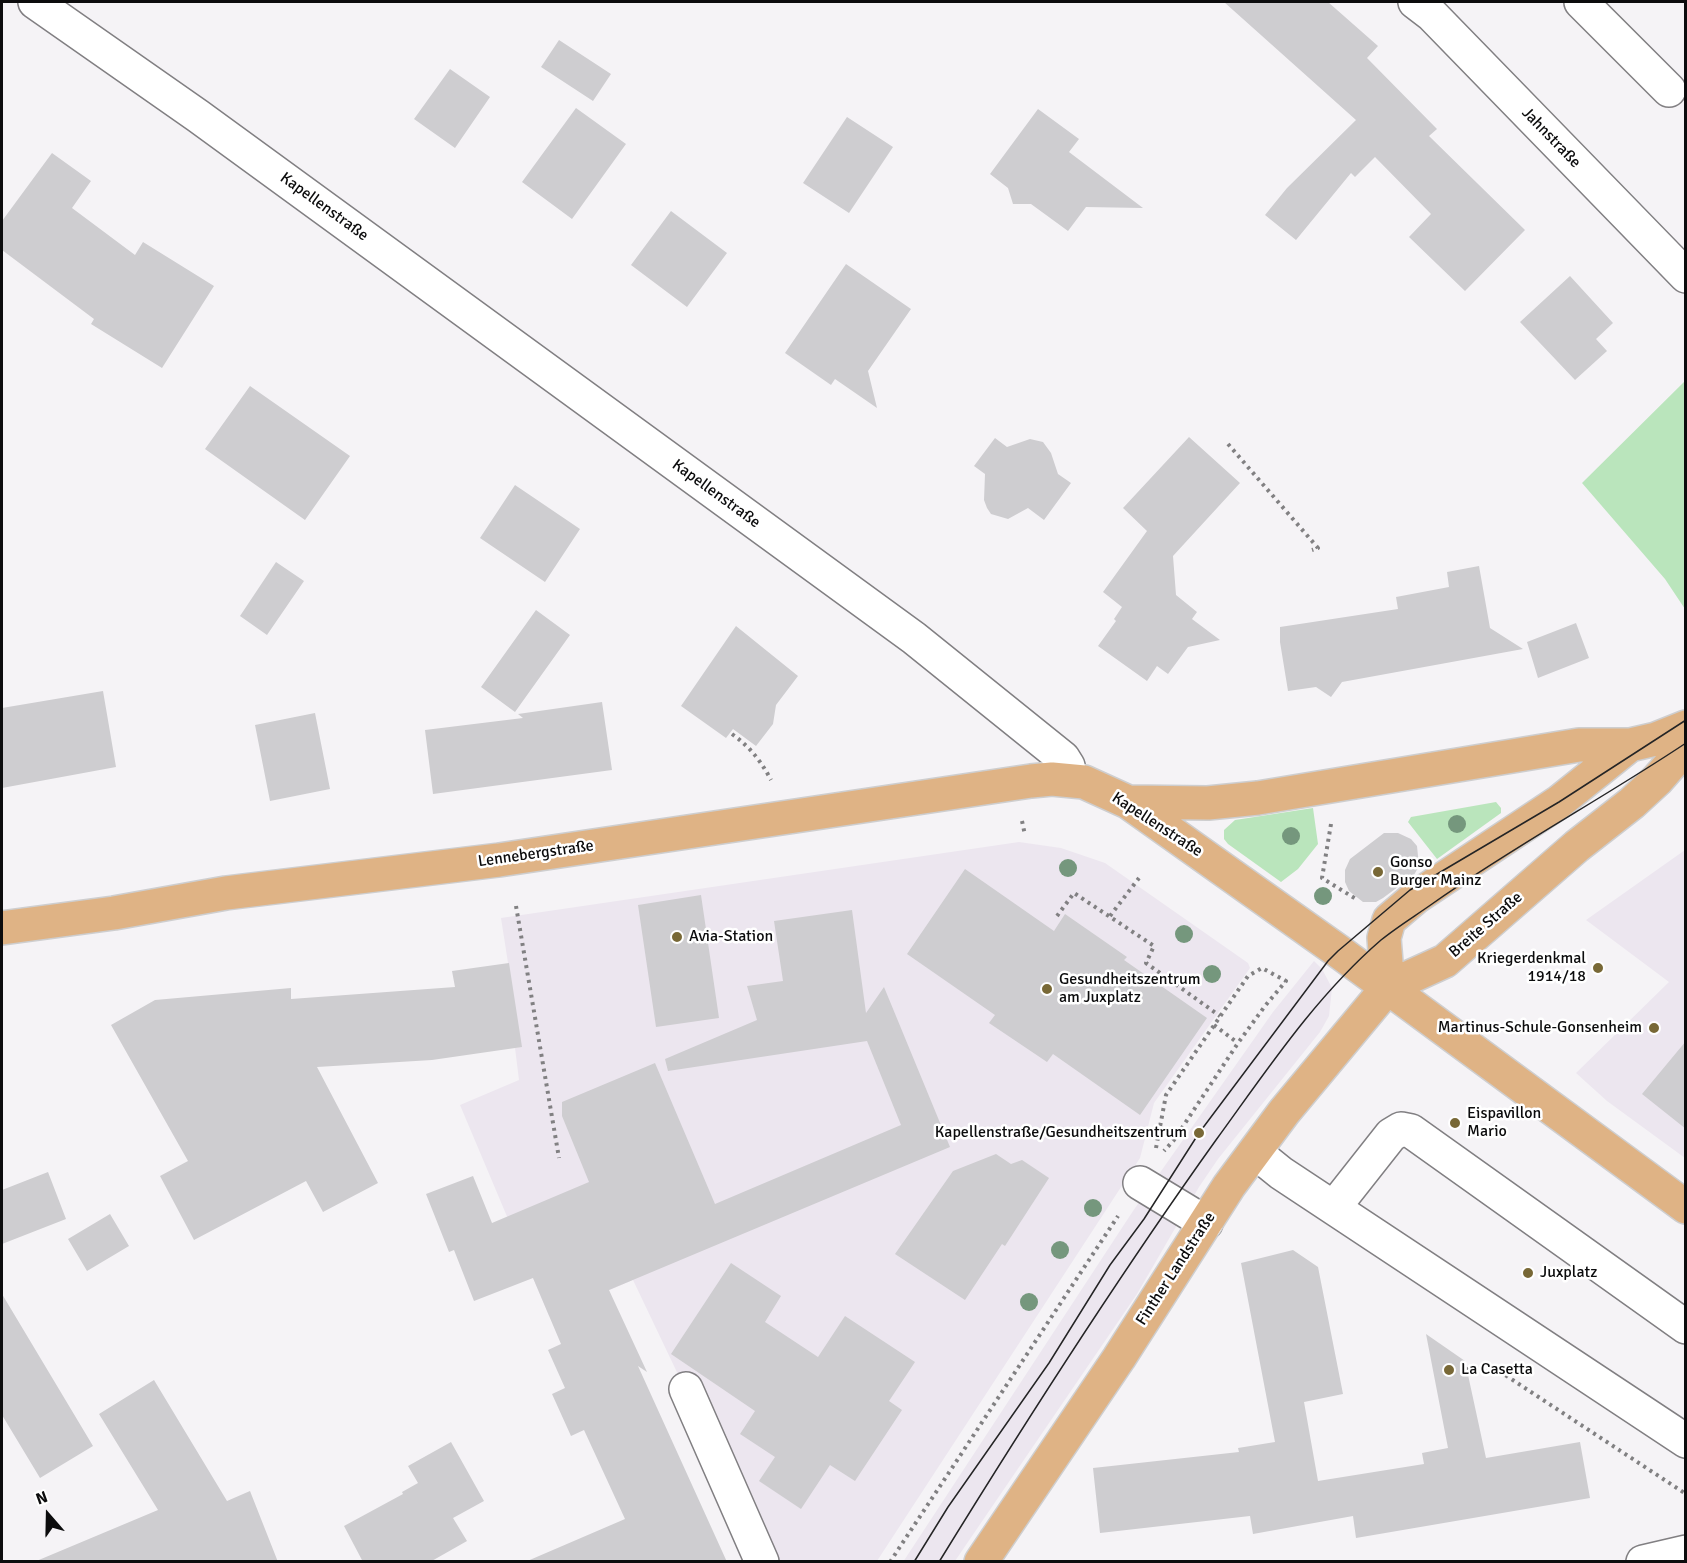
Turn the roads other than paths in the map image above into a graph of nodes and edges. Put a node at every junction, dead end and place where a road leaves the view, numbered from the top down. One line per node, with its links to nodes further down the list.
1 (35, 2): 9 (street, Kapellenstraße)
2 (1581, 2): 4 (street)
3 (1431, 6): 5 (street, Jahnstraße)
4 (1669, 90)
5 (1686, 276)
6 (1686, 727): 7 (main road)
7 (1630, 745): 10 (main road); 11 (main road); 13 (main road)
8 (1686, 747): 11 (main road, Breite Straße)
9 (1071, 780): 10 (main road, Kapellenstraße); 12 (main road, Lennebergstraße)
10 (1128, 802): 13 (main road, Kapellenstraße)
11 (1632, 803): 13 (main road, Breite Straße)
12 (2, 928)
13 (1388, 987): 14 (main road, Finther Landstraße); 17 (main road, Kapellenstraße)
14 (1255, 1152): 16 (street); 18 (main road, Finther Landstraße)
15 (1146, 1173): 18 (street)
16 (1335, 1206): 19 (street); 21 (street)
17 (1686, 1208)
18 (1206, 1223): 24 (main road, Finther Landstraße)
19 (1686, 1327)
20 (686, 1389): 23 (street)
21 (1686, 1442)
22 (1686, 1552): 25 (street)
23 (762, 1562)
24 (981, 1562)
25 (1643, 1562)

